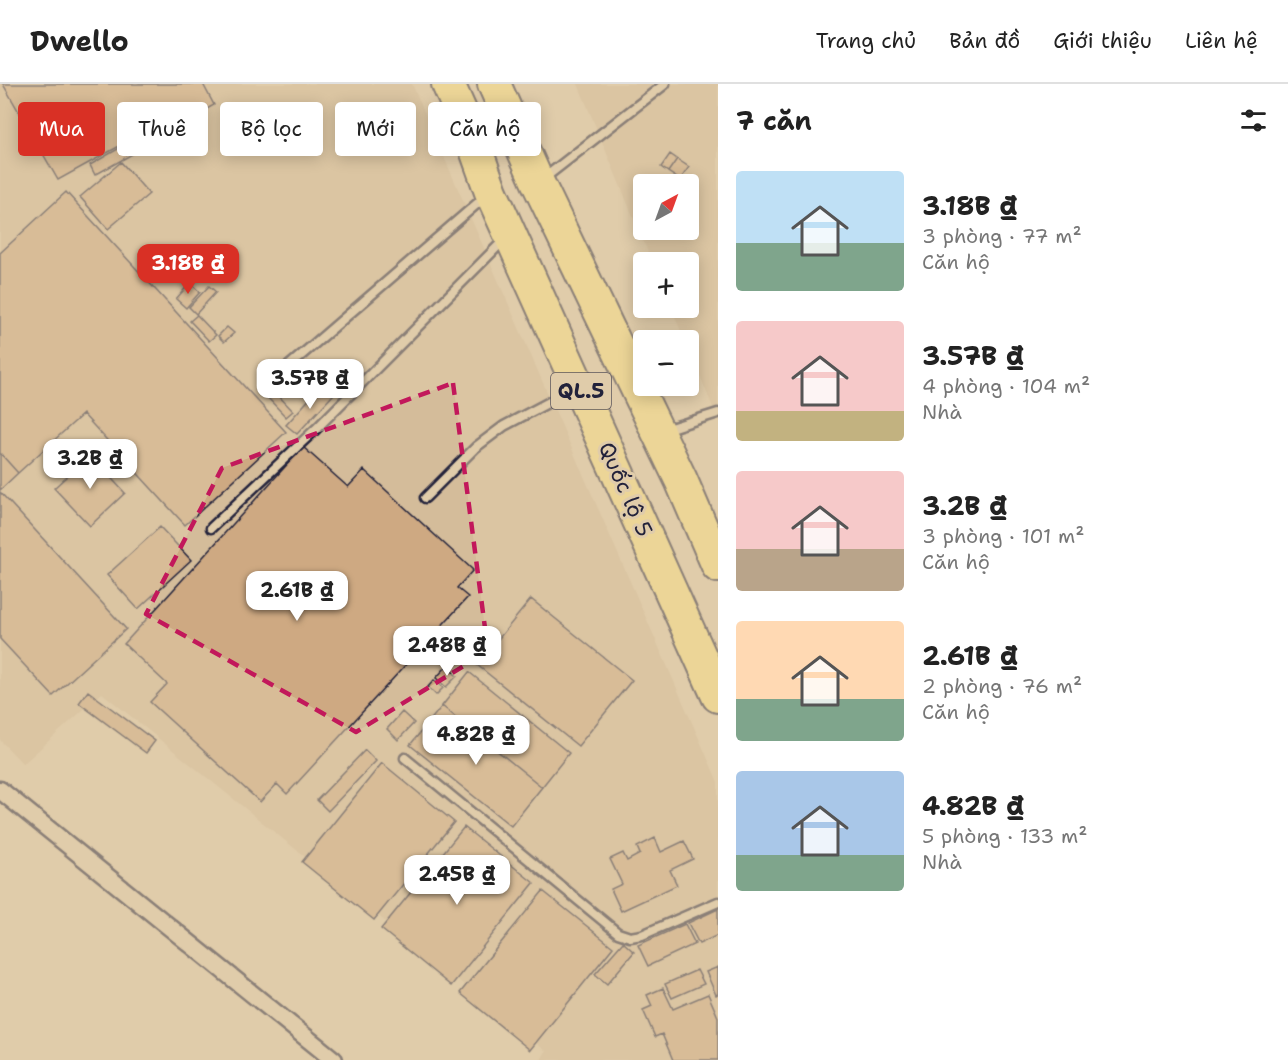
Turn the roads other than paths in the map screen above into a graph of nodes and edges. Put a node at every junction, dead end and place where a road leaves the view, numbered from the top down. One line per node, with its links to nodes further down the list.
1 (448, 84): 5 (highway, Quốc lộ 5 / QL.5)
2 (494, 84): 4 (highway, QL.5)
3 (665, 84): 4 (lane)
4 (538, 183): 10 (highway, QL.5)
5 (491, 192): 6 (highway, Quốc lộ 5 / QL.5); 7 (lane)
6 (512, 233): 8 (highway, Quốc lộ 5 / QL.5); 12 (lane)
7 (269, 383)
8 (579, 386): 11 (lane); 14 (highway, Quốc lộ 5 / QL.5)
9 (718, 413): 10 (lane)
10 (656, 432): 13 (highway, QL.5)
11 (425, 498)
12 (211, 528)
13 (718, 566)
14 (718, 696)
15 (405, 758): 17 (lane)
16 (0, 790): 18 (street)
17 (718, 902)
18 (334, 1060)

